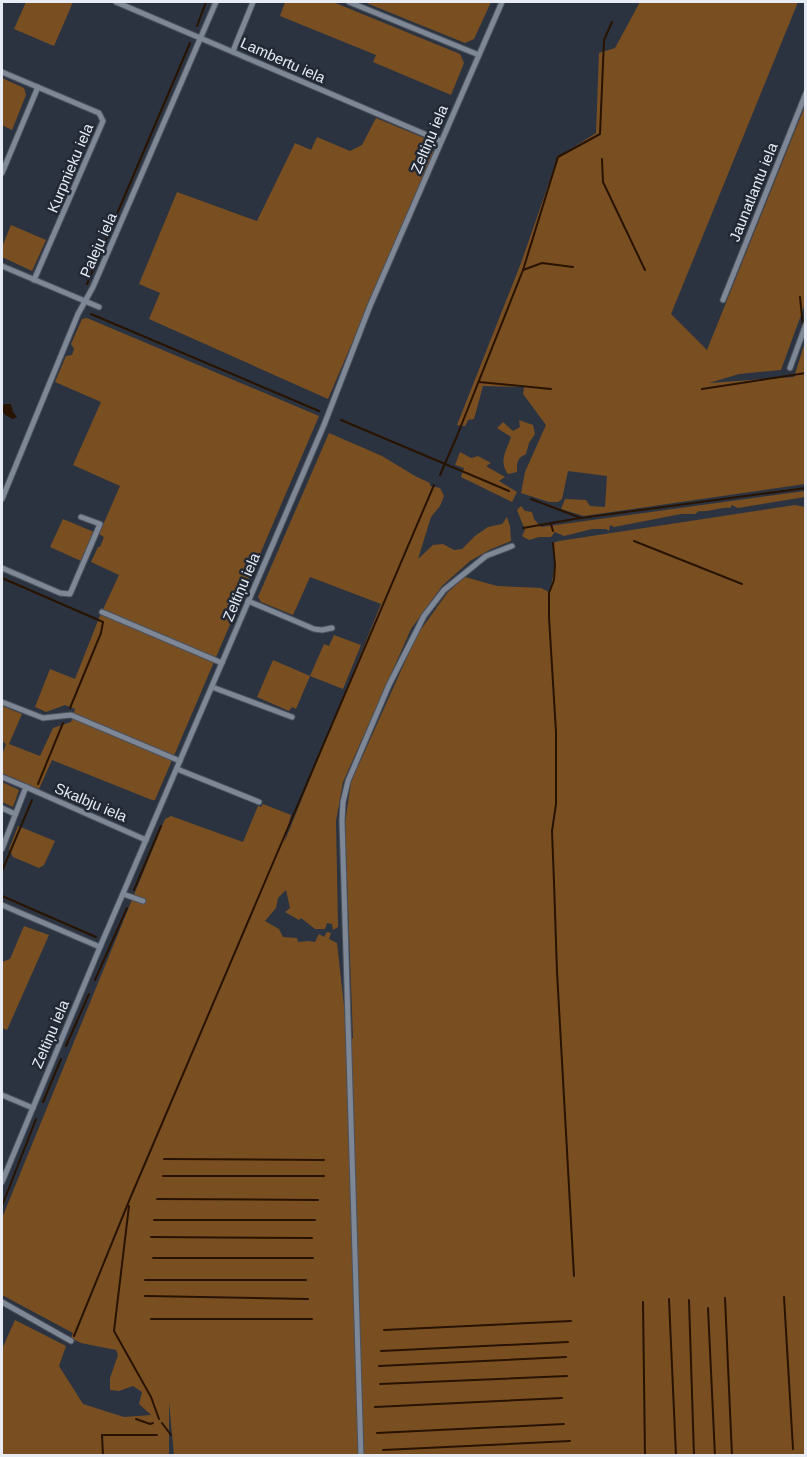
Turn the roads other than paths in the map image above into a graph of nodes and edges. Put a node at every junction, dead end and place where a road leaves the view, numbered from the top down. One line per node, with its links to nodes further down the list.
1 (116, 2): 6 (street, Lambertu iela)
2 (216, 2): 6 (street, Paleju iela)
3 (253, 2): 7 (street)
4 (349, 2): 8 (street)
5 (502, 2): 8 (street, Zeltiņu iela)
6 (201, 37): 7 (street, Lambertu iela); 17 (street, Paleju iela)
7 (233, 51): 12 (street, Lambertu iela)
8 (479, 55): 12 (street, Zeltiņu iela)
9 (2, 72): 10 (street)
10 (38, 87): 13 (street); 15 (street, Kurpnieku iela)
11 (806, 93): 16 (street, Jaunatlantu iela)
12 (441, 141): 25 (street, Zeltiņu iela)
13 (2, 172)
14 (2, 266): 15 (street)
15 (34, 280): 17 (street)
16 (723, 300)
17 (85, 301): 18 (street); 21 (street, Paleju iela)
18 (99, 307)
19 (806, 324): 20 (street)
20 (790, 368)
21 (2, 499)
22 (81, 517): 24 (street)
23 (512, 546): 51 (street)
24 (2, 568)
25 (248, 601): 27 (street); 28 (street, Zeltiņu iela)
26 (102, 612): 28 (street)
27 (332, 628)
28 (222, 663): 29 (street, Zeltiņu iela)
29 (212, 687): 31 (street); 32 (street, Zeltiņu iela)
30 (2, 702): 32 (street)
31 (292, 717)
32 (180, 761): 33 (street, Zeltiņu iela)
33 (177, 769): 36 (street); 39 (street, Zeltiņu iela)
34 (2, 777): 35 (street, Skalbju iela)
35 (26, 787): 38 (street); 39 (street, Skalbju iela)
36 (259, 801)
37 (2, 808): 38 (street)
38 (15, 814): 40 (street)
39 (146, 840): 41 (street, Zeltiņu iela)
40 (2, 849)
41 (123, 894): 42 (street); 44 (street, Zeltiņu iela)
42 (143, 901)
43 (2, 905): 44 (street)
44 (100, 947): 46 (street, Zeltiņu iela)
45 (2, 1095): 46 (street)
46 (33, 1108): 47 (street, Zeltiņu iela)
47 (4, 1167): 48 (street, Zeltiņu iela)
48 (2, 1182)
49 (2, 1302): 50 (street)
50 (71, 1341)
51 (362, 1455)

